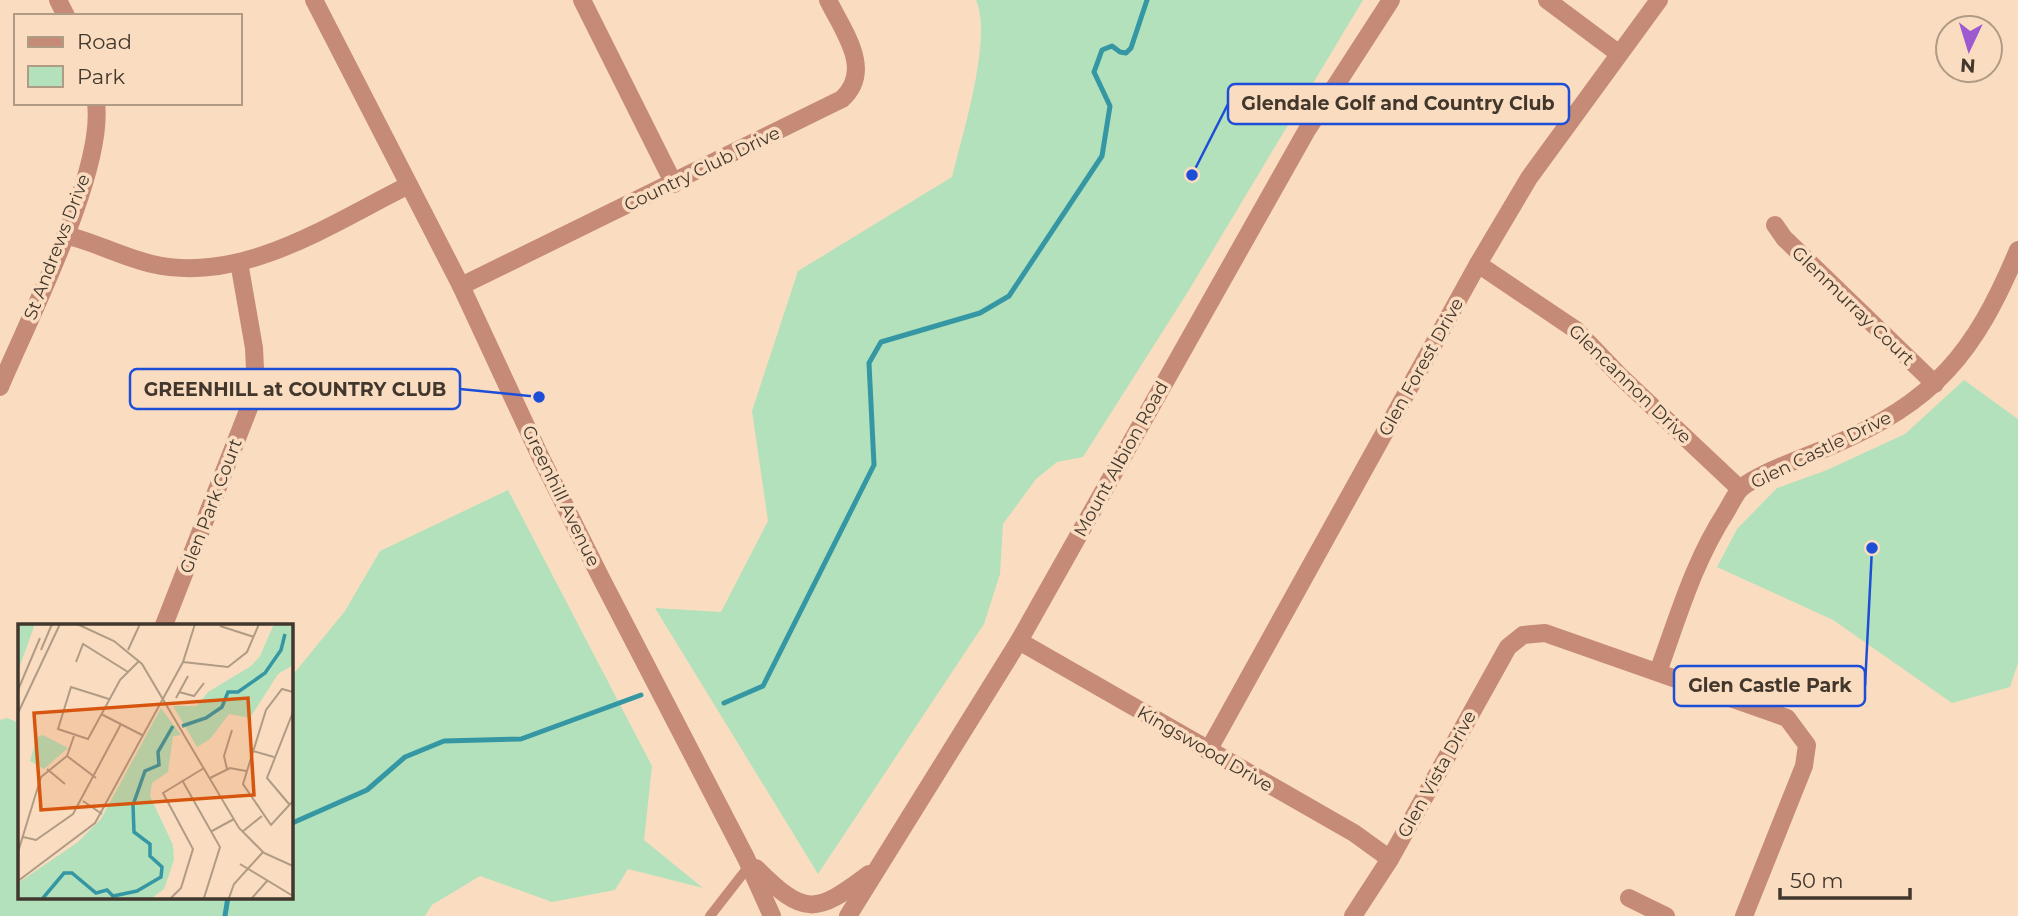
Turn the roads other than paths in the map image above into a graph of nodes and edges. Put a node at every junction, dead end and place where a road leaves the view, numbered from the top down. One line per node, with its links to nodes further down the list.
1 (314, 0): 10 (street, Greenhill Avenue)
2 (582, 0): 9 (street)
3 (828, 0): 9 (street, Country Club Drive)
4 (1391, 0): 23 (street, Mount Albion Road)
5 (1548, 0): 7 (street)
6 (1659, 0): 7 (street, Glen Forest Drive)
7 (1618, 53): 15 (street, Glen Forest Drive)
8 (96, 105): 12 (street, St Andrews Drive)
9 (674, 184): 16 (street, Country Club Drive)
10 (409, 185): 14 (street); 16 (street, Greenhill Avenue)
11 (1775, 225): 17 (street, Glenmurray Court)
12 (65, 235): 14 (street); 18 (street, St Andrews Drive)
13 (2018, 250): 17 (street, Glen Castle Drive)
14 (239, 262): 19 (street, Glen Park Court)
15 (1478, 264): 21 (street, Glencannon Drive); 25 (street, Glen Forest Drive)
16 (461, 286): 27 (street, Greenhill Avenue)
17 (1935, 384): 21 (street, Glen Castle Drive)
18 (0, 387)
19 (256, 390): 20 (street); 22 (street, Glen Park Court)
20 (334, 395)
21 (1740, 489): 24 (street, Glen Castle Drive)
22 (164, 624)
23 (1019, 641): 25 (street, Kingswood Drive); 28 (street, Mount Albion Road)
24 (1658, 672): 26 (street, Glen Vista Drive); 35 (street)
25 (1208, 751): 26 (street, Kingswood Drive)
26 (1390, 859): 33 (street, Glen Vista Drive)
27 (748, 862): 28 (street); 30 (lane); 31 (street, Greenhill Avenue)
28 (877, 867): 32 (street, Mount Albion Road)
29 (1629, 898): 34 (street)
30 (710, 916)
31 (772, 916)
32 (848, 916)
33 (1353, 916)
34 (1666, 916)
35 (1744, 916)

